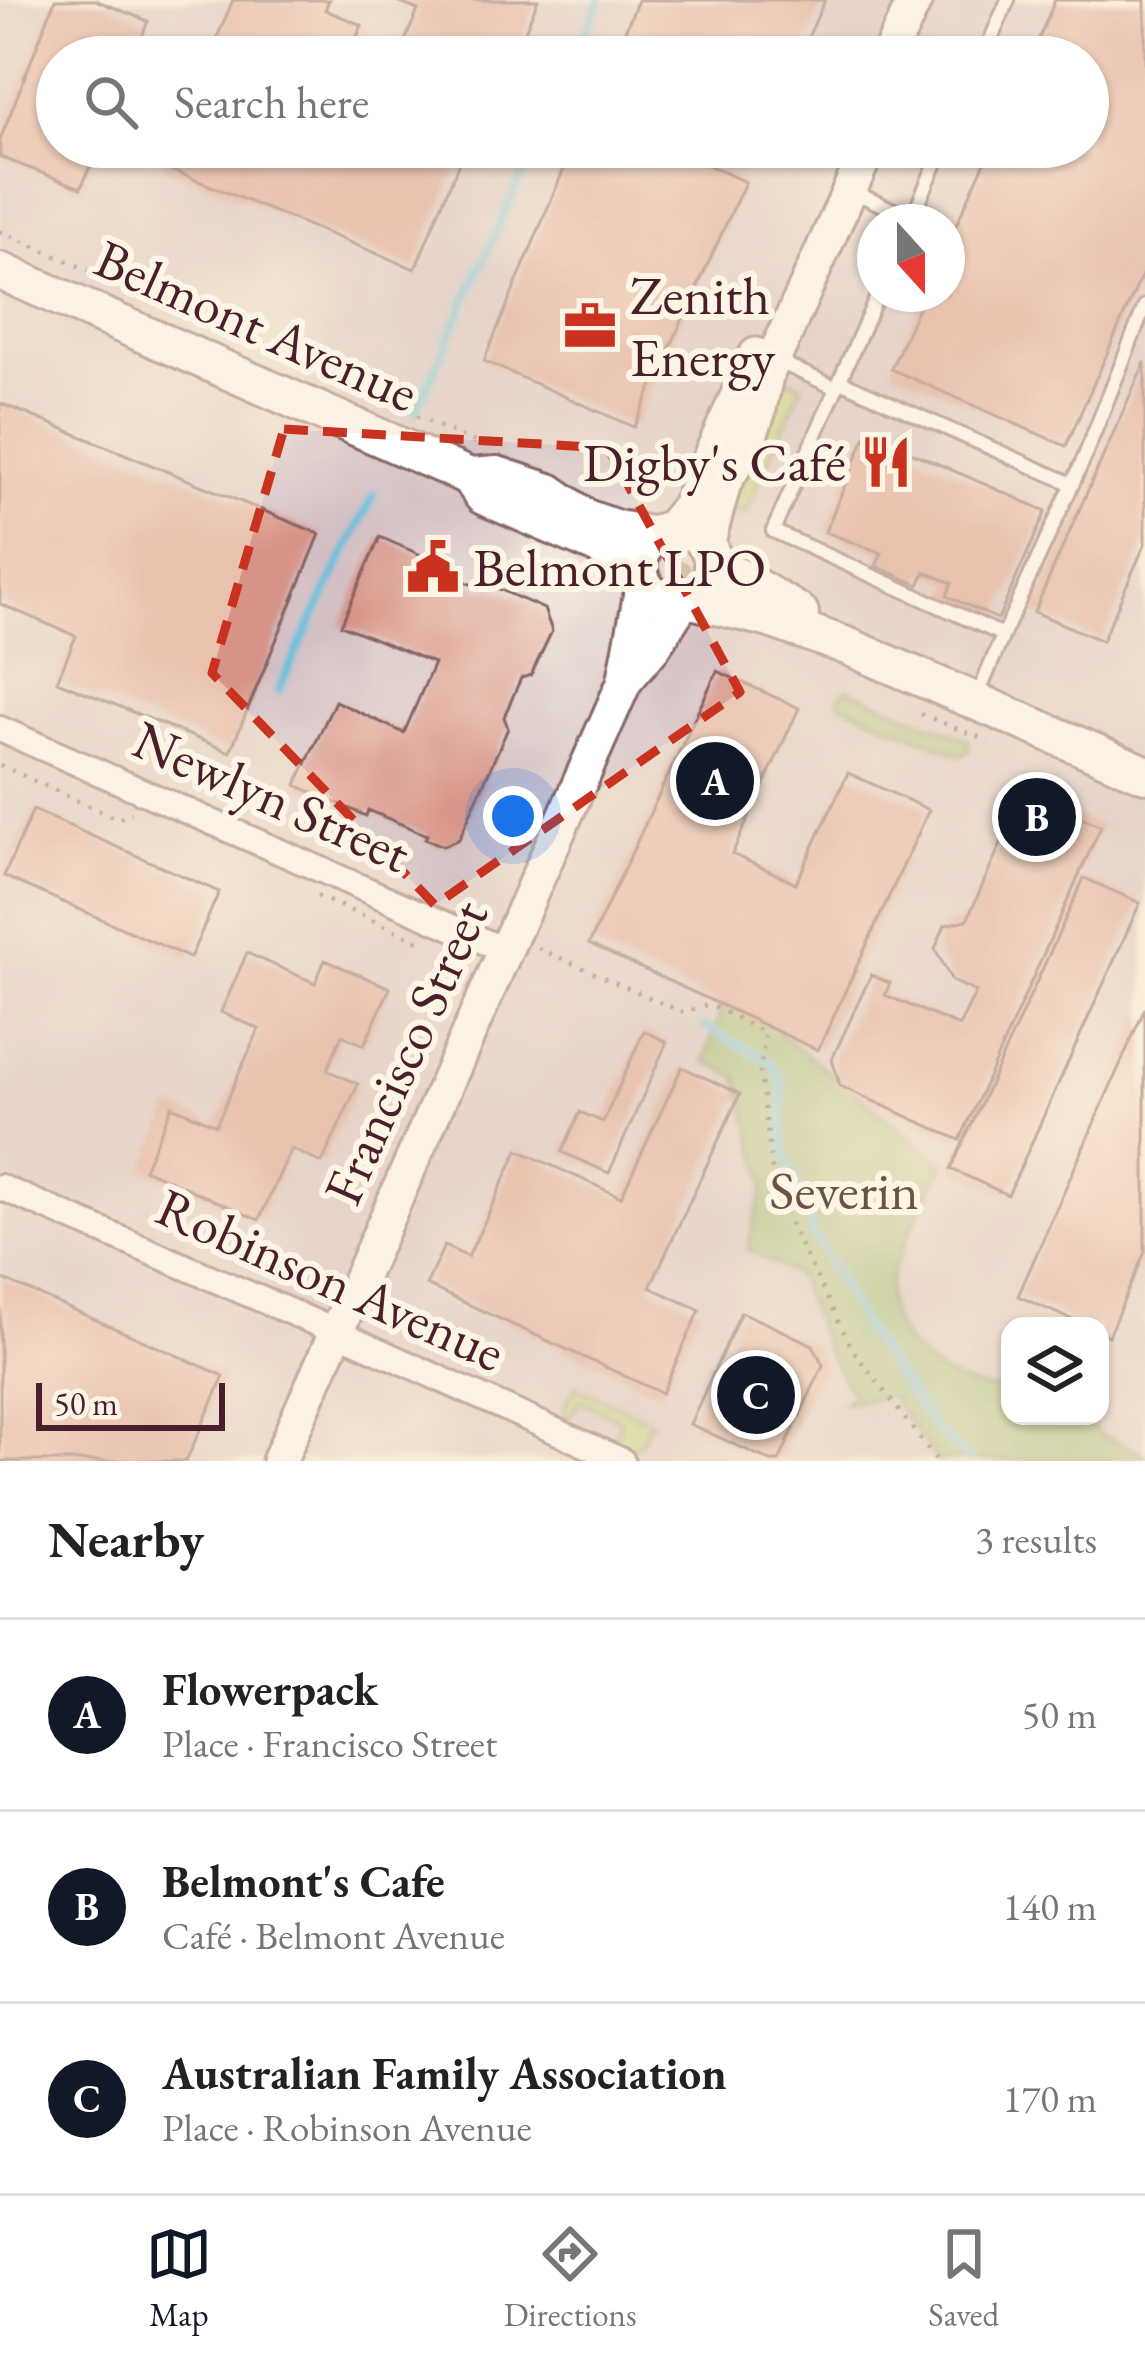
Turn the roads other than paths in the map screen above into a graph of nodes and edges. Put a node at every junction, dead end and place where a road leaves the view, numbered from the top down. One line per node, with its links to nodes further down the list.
1 (915, 0): 4 (street)
2 (935, 0): 5 (street)
3 (1008, 0): 6 (lane)
4 (898, 36)
5 (919, 36)
6 (992, 36)
7 (839, 168): 21 (street)
8 (860, 168): 10 (street)
9 (934, 168): 12 (lane)
10 (850, 190): 11 (lane); 17 (street)
11 (878, 204)
12 (918, 204)
13 (0, 271): 19 (main road, Belmont Avenue)
14 (1145, 306): 16 (lane)
15 (870, 312): 18 (lane)
16 (1139, 339): 20 (lane)
17 (774, 359): 18 (lane); 22 (street)
18 (838, 384): 20 (lane); 25 (lane)
19 (477, 462): 21 (main road, Belmont Avenue); 23 (main road, Belmont Avenue)
20 (1072, 484): 25 (lane)
21 (662, 533): 22 (main road); 23 (main road)
22 (710, 553): 24 (main road); 26 (main road)
23 (641, 576): 24 (main road); 27 (street, Francisco Street)
24 (687, 601): 26 (main road); 27 (street, Francisco Street)
25 (1003, 635): 28 (lane)
26 (847, 646): 28 (main road)
27 (624, 682): 31 (street, Francisco Street)
28 (975, 701): 30 (main road)
29 (0, 729): 31 (street, Newlyn Street)
30 (1145, 775)
31 (511, 938): 33 (street, Francisco Street)
32 (0, 1186): 33 (street, Robinson Avenue)
33 (337, 1332): 34 (street, Francisco Street); 35 (street, Robinson Avenue)
34 (279, 1461)
35 (622, 1461)

